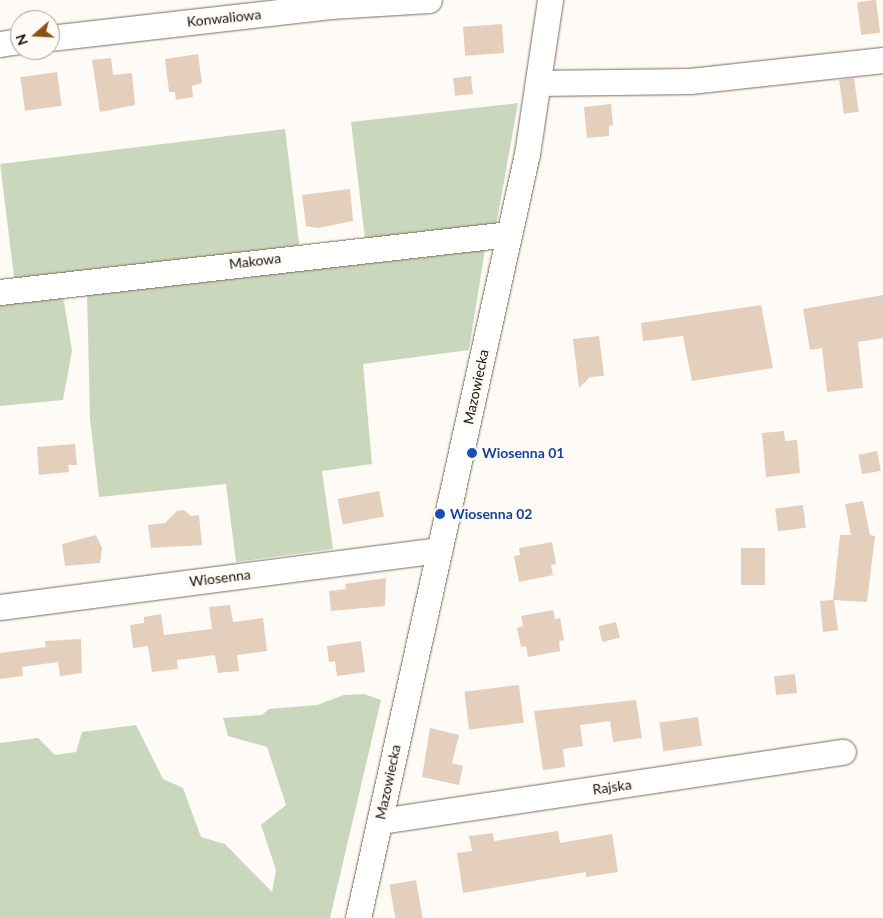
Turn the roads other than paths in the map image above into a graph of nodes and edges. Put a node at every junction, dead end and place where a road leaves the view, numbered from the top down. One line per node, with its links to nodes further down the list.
1 (429, 0): 3 (street, Konwaliowa)
2 (550, 0): 5 (street, Mazowiecka)
3 (60, 37)
4 (883, 60): 5 (street)
5 (538, 83): 6 (street, Mazowiecka)
6 (509, 234): 7 (street, Makowa); 8 (street, Mazowiecka)
7 (0, 292)
8 (440, 550): 9 (street, Wiosenna); 11 (street, Mazowiecka)
9 (0, 607)
10 (843, 752): 11 (street, Rajska)
11 (380, 821): 12 (street, Mazowiecka)
12 (358, 918)

